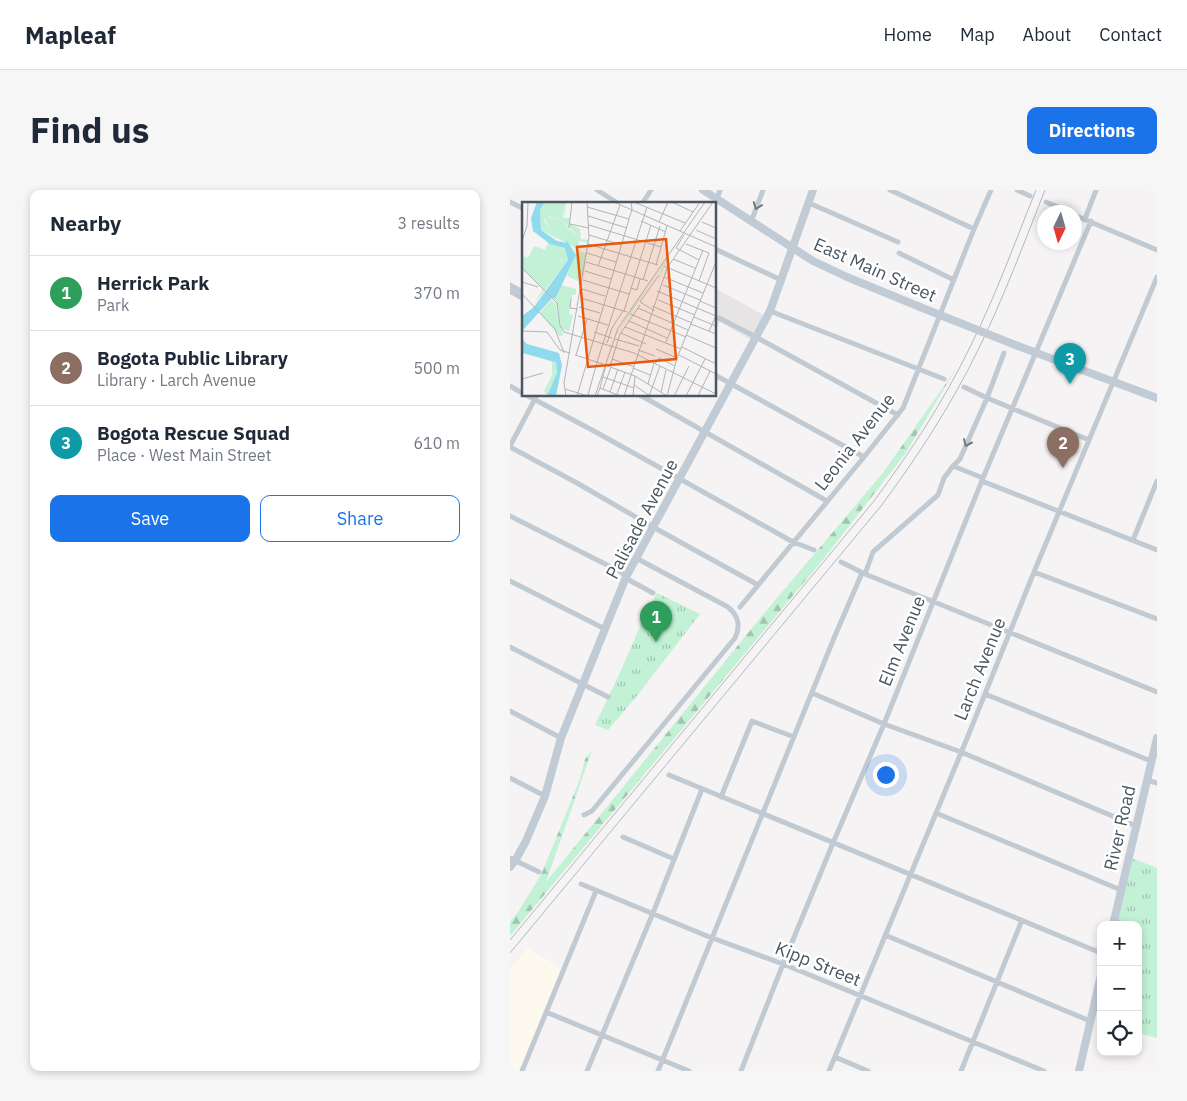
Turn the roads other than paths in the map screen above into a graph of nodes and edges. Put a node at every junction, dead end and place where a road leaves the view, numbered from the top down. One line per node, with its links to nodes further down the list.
1 (597, 190): 14 (street)
2 (651, 190): 15 (street)
3 (703, 190): 12 (main road, East Main Street)
4 (720, 190): 12 (street)
5 (763, 190): 22 (street, one-way to 22)
6 (814, 190): 17 (main road, Palisade Avenue)
7 (890, 190): 23 (street)
8 (991, 190): 23 (street, Leonia Avenue)
9 (1096, 190): 21 (street, Elm Avenue)
10 (1020, 191): 11 (street)
11 (1030, 196)
12 (717, 199): 22 (main road, East Main Street)
13 (510, 202): 19 (street)
14 (616, 202)
15 (643, 202)
16 (1046, 202): 18 (street)
17 (809, 203): 24 (street); 26 (main road, Palisade Avenue)
18 (1053, 205)
19 (522, 209)
20 (1082, 217): 21 (street)
21 (1088, 220): 27 (street); 40 (street, Elm Avenue)
22 (752, 222): 26 (main road, East Main Street)
23 (974, 229): 31 (street, Leonia Avenue)
24 (898, 242)
25 (716, 248): 30 (street)
26 (792, 248): 30 (main road, Palisade Avenue); 40 (main road, East Main Street, bridge)
27 (1157, 250)
28 (899, 253): 31 (street)
29 (1157, 277): 44 (street, Larch Avenue)
30 (781, 280): 36 (main road, Palisade Avenue)
31 (954, 280): 41 (street, Leonia Avenue)
32 (510, 285): 34 (street)
33 (510, 291): 35 (street)
34 (522, 292)
35 (522, 298)
36 (770, 311): 38 (main road, Palisade Avenue); 41 (street)
37 (719, 318): 38 (street)
38 (756, 338): 45 (main road, Palisade Avenue); 54 (street)
39 (1004, 353): 51 (street)
40 (1036, 353): 44 (main road, East Main Street); 53 (street, Elm Avenue)
41 (919, 369): 43 (street); 54 (street, Leonia Avenue)
42 (716, 376): 45 (street)
43 (944, 378)
44 (1113, 382): 52 (main road, East Main Street); 56 (street, Larch Avenue)
45 (731, 384): 55 (main road, Palisade Avenue); 58 (street)
46 (510, 386): 48 (street)
47 (964, 387): 51 (street)
48 (522, 392)
49 (642, 396): 55 (street)
50 (536, 397): 57 (street); 60 (street)
51 (987, 398): 53 (street); 59 (street, one-way to 59)
52 (1157, 398)
53 (1013, 408): 56 (street); 61 (street, Elm Avenue)
54 (898, 415): 58 (street, Leonia Avenue)
55 (705, 432): 60 (main road, Palisade Avenue); 63 (street)
56 (1089, 440): 64 (street, Larch Avenue)
57 (510, 447): 66 (street)
58 (864, 457): 63 (street, Leonia Avenue)
59 (953, 466): 61 (street); 74 (street)
60 (679, 479): 66 (main road, Palisade Avenue); 68 (street)
61 (983, 479): 64 (street); 79 (street, Elm Avenue)
62 (1157, 481): 67 (street)
63 (827, 501): 68 (street, Leonia Avenue)
64 (1060, 512): 67 (street); 73 (street, Larch Avenue)
65 (510, 516): 75 (street)
66 (652, 527): 71 (main road, Palisade Avenue); 77 (street)
67 (1132, 540): 70 (street)
68 (793, 542): 69 (street); 77 (street, Leonia Avenue)
69 (814, 550)
70 (1157, 550)
71 (636, 558): 75 (main road, Palisade Avenue); 106 (street)
72 (841, 562): 74 (street)
73 (1034, 572): 81 (street); 83 (street, Larch Avenue)
74 (864, 573): 79 (street); 87 (street)
75 (626, 577): 78 (street); 82 (main road, Palisade Avenue)
76 (510, 581): 82 (street)
77 (758, 585): 80 (street, Leonia Avenue)
78 (653, 593)
79 (933, 602): 83 (street); 91 (street, Elm Avenue)
80 (740, 607)
81 (1157, 620)
82 (604, 629): 85 (main road, Palisade Avenue)
83 (1010, 632): 86 (street); 88 (street, Larch Avenue)
84 (510, 647): 85 (street)
85 (583, 683): 89 (street); 93 (main road, Palisade Avenue)
86 (1157, 692)
87 (812, 693): 91 (street); 92 (street)
88 (985, 694): 95 (street, Larch Avenue); 96 (street)
89 (608, 697)
90 (510, 711): 93 (street)
91 (884, 724): 95 (street); 109 (street, Elm Avenue)
92 (794, 737): 103 (street); 105 (street)
93 (560, 738): 102 (main road, Palisade Avenue)
94 (1157, 738): 96 (main road, River Road)
95 (961, 752): 104 (street, Larch Avenue); 107 (street)
96 (1152, 761): 99 (main road, River Road)
97 (669, 775): 101 (street)
98 (510, 778): 102 (street)
99 (1147, 780): 100 (street); 107 (main road, River Road)
100 (1157, 783)
101 (702, 789): 103 (street); 110 (street)
102 (545, 796): 111 (main road, Palisade Avenue)
103 (721, 797): 105 (street)
104 (936, 813): 113 (street, Larch Avenue); 115 (street)
105 (763, 814): 109 (street); 121 (street)
106 (584, 815)
107 (1136, 826): 115 (main road, River Road)
108 (623, 837): 110 (street)
109 (833, 843): 113 (street); 123 (street, Elm Avenue)
110 (674, 859): 117 (street)
111 (512, 862): 112 (street)
112 (539, 872)
113 (910, 874): 118 (street); 120 (street, Larch Avenue)
114 (581, 884): 116 (street, Kipp Street)
115 (1121, 890): 119 (main road, River Road)
116 (596, 891): 117 (street, Kipp Street); 127 (street)
117 (653, 913): 121 (street, Kipp Street); 129 (street)
118 (1022, 920): 122 (street); 124 (street)
119 (1114, 921)
120 (885, 935): 124 (street); 126 (street, Larch Avenue)
121 (713, 938): 123 (street, Kipp Street); 132 (street)
122 (1097, 950)
123 (783, 964): 126 (street, Kipp Street); 137 (street, Elm Avenue)
124 (997, 982): 128 (street); 130 (street)
125 (1097, 992): 128 (main road)
126 (860, 995): 130 (street, Kipp Street); 131 (street, Larch Avenue)
127 (546, 1012): 129 (street); 133 (street)
128 (1090, 1021): 142 (main road)
129 (602, 1036): 132 (street); 134 (street)
130 (972, 1042): 140 (street); 141 (street, Kipp Street)
131 (835, 1057): 138 (street, Larch Avenue); 139 (street)
132 (663, 1060): 135 (street); 136 (street)
133 (522, 1071)
134 (587, 1071)
135 (658, 1071)
136 (689, 1071)
137 (741, 1071)
138 (830, 1071)
139 (868, 1071)
140 (961, 1071)
141 (1044, 1071)
142 (1079, 1071)

